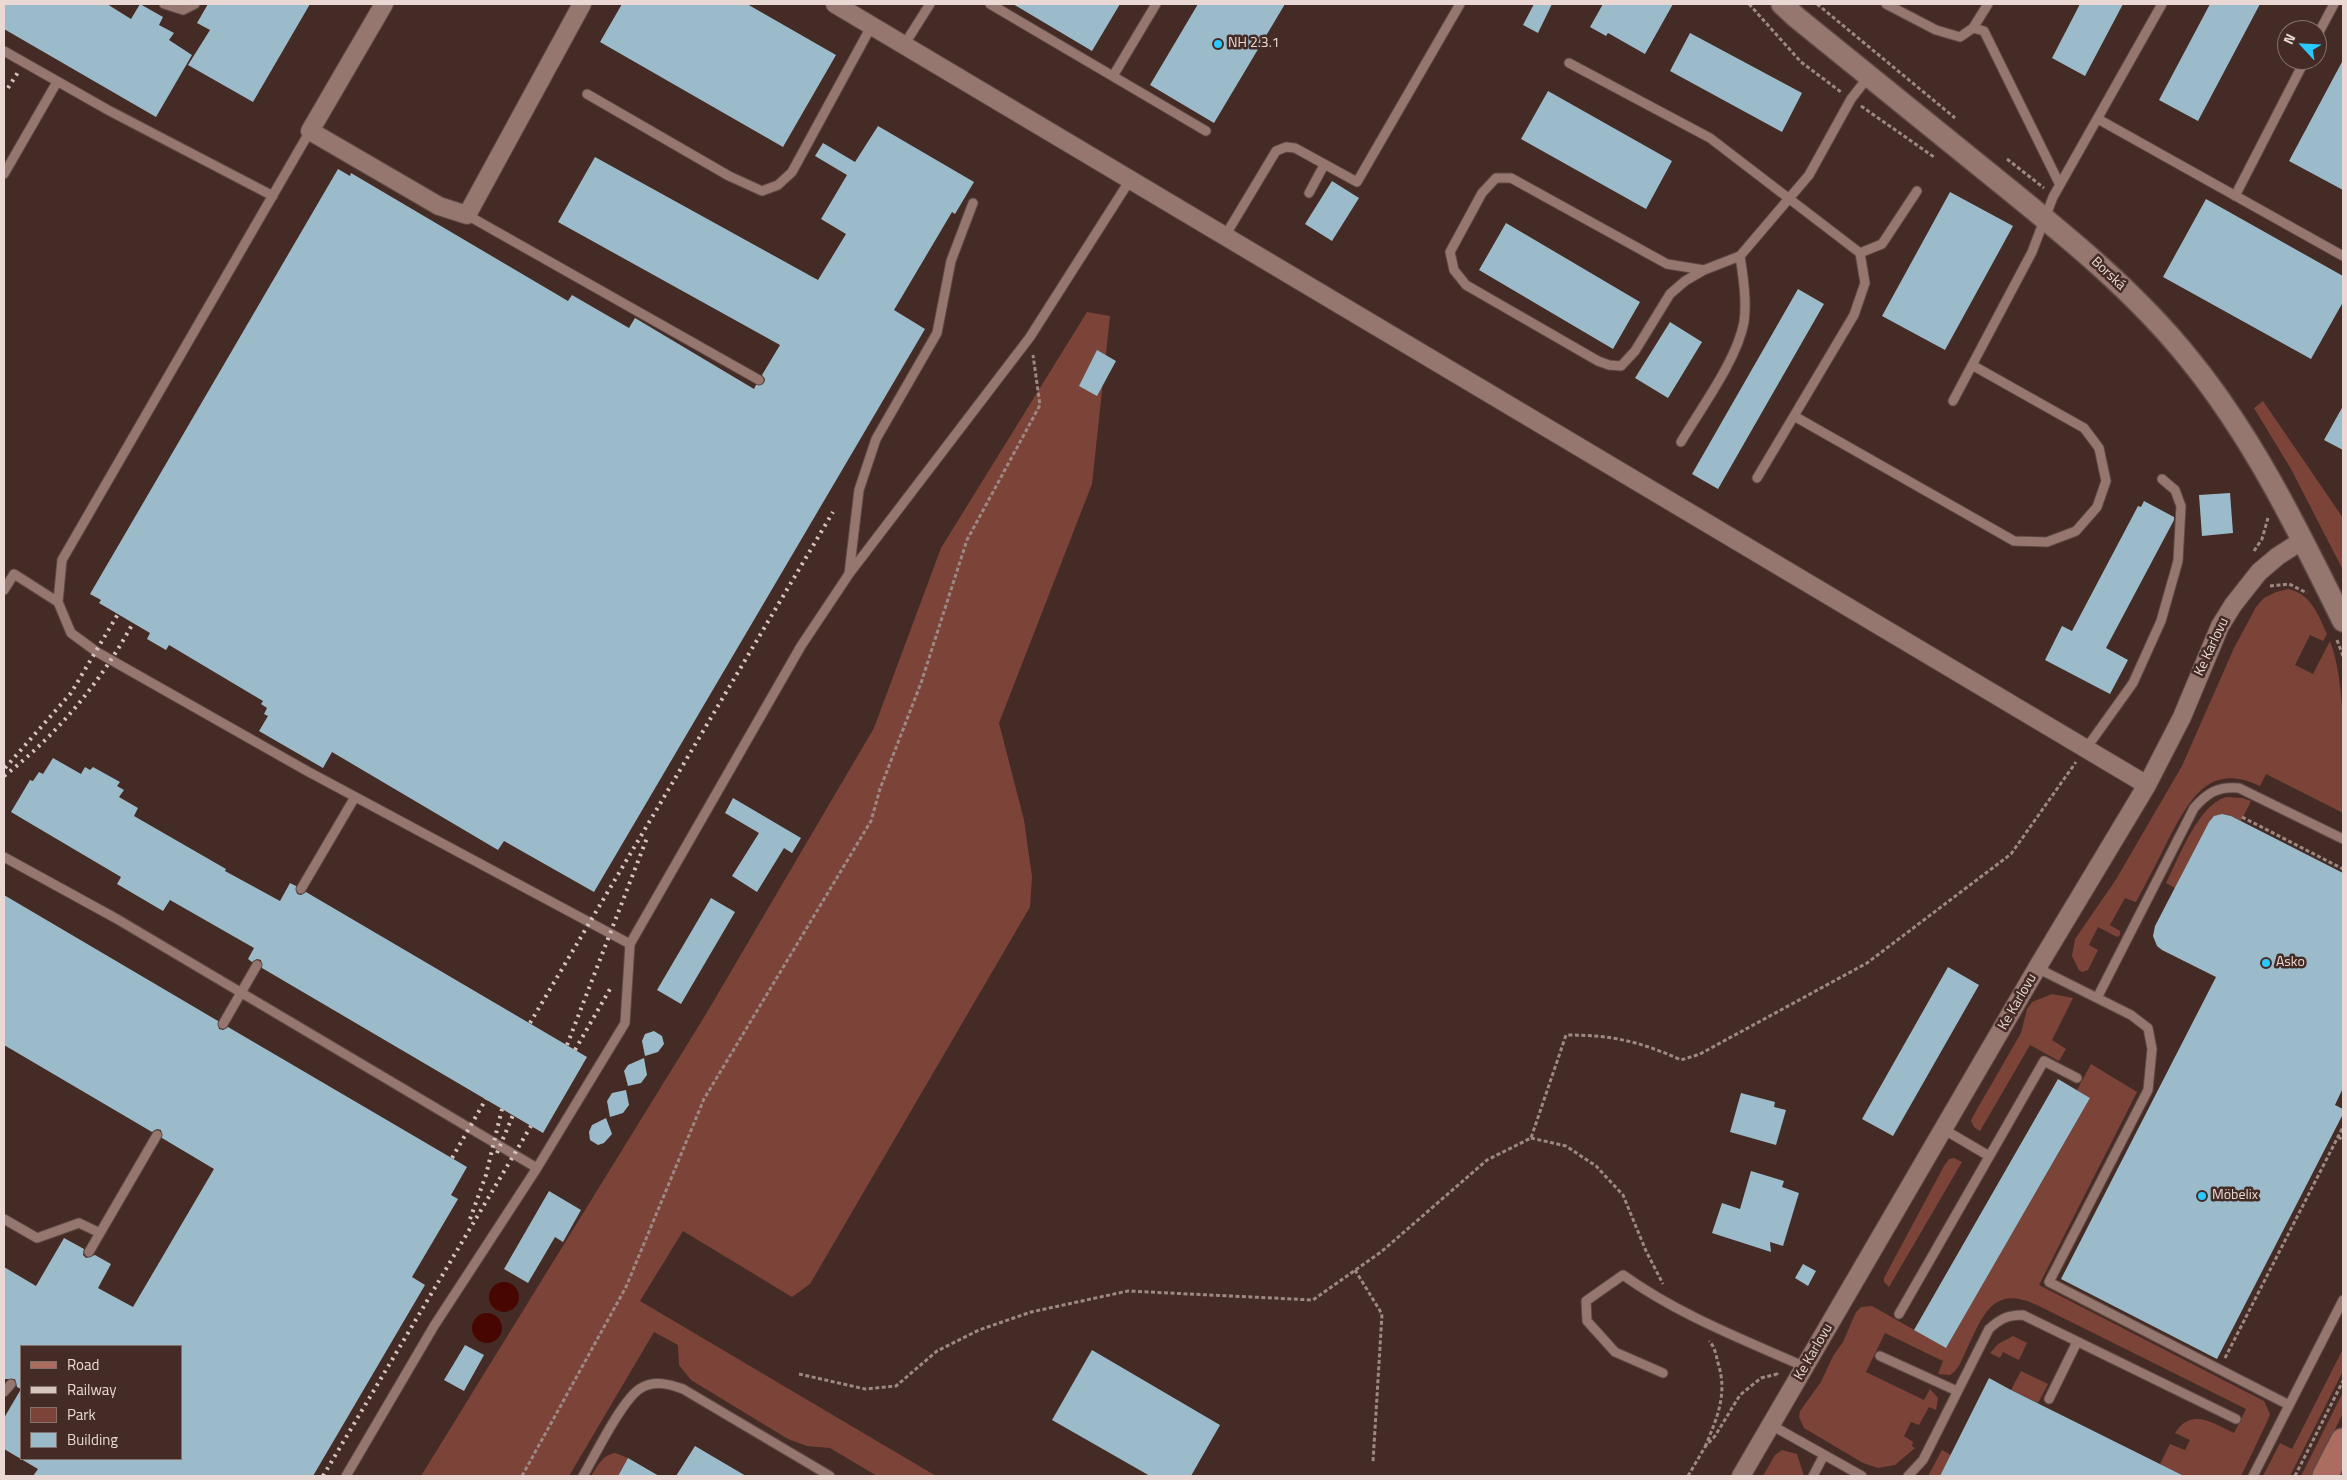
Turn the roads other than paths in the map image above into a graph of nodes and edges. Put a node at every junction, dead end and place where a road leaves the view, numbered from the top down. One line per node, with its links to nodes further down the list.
1 (164, 4): 2 (lane)
2 (196, 4)
3 (384, 4): 28 (street)
4 (582, 4): 40 (street)
5 (835, 4): 17 (street)
6 (930, 4): 19 (lane)
7 (990, 4): 23 (lane)
8 (1156, 4): 23 (lane)
9 (1460, 4): 30 (lane)
10 (1886, 4): 14 (lane)
11 (1988, 4): 18 (lane)
12 (2162, 4): 27 (lane)
13 (2334, 4): 16 (lane)
14 (1903, 8): 18 (lane)
15 (1792, 10): 24 (street, Borská)
16 (2326, 20)
17 (872, 25): 19 (street); 26 (lane)
18 (1973, 28): 33 (lane)
19 (904, 45): 32 (street)
20 (4, 51): 25 (lane)
21 (1569, 63): 38 (lane)
22 (2300, 70): 37 (lane)
23 (1112, 76): 29 (lane)
24 (1869, 76): 38 (lane); 41 (street, Borská)
25 (57, 82): 31 (lane); 36 (lane)
26 (587, 94)
27 (2098, 119): 33 (lane); 37 (lane)
28 (310, 131): 36 (lane); 40 (street)
29 (1206, 131)
30 (1324, 164): 35 (lane); 42 (lane)
31 (4, 174)
32 (1130, 180): 42 (street); 55 (lane)
33 (2060, 185): 41 (lane)
34 (1917, 191): 43 (lane)
35 (1308, 192)
36 (273, 196): 57 (lane)
37 (2235, 196): 45 (lane)
38 (1788, 200): 43 (lane); 44 (lane)
39 (973, 203): 55 (lane)
40 (467, 215): 48 (lane)
41 (2045, 219): 47 (lane); 54 (street, Borská)
42 (1225, 236): 59 (street)
43 (1860, 253): 50 (lane)
44 (1740, 256): 46 (lane); 51 (lane)
45 (2343, 256)
46 (1704, 270): 46 (lane)
47 (1972, 365): 49 (lane); 50 (lane)
48 (759, 380)
49 (1953, 401)
50 (1794, 416): 52 (lane)
51 (1681, 442)
52 (1757, 478)
53 (2162, 479): 59 (lane)
54 (2303, 540): 58 (street, Borská); 60 (street, Ke Karlovu)
55 (849, 574): 65 (lane)
56 (4, 590): 57 (lane)
57 (58, 602): 61 (lane)
58 (2340, 630)
59 (2085, 750): 60 (street)
60 (2147, 785): 67 (street, Ke Karlovu)
61 (355, 797): 64 (lane); 65 (lane)
62 (2343, 839): 69 (lane)
63 (4, 857): 68 (lane)
64 (301, 889)
65 (630, 944): 75 (lane)
66 (257, 965): 68 (lane)
67 (2037, 968): 69 (lane); 72 (street, Ke Karlovu)
68 (240, 993): 70 (lane); 75 (lane)
69 (2097, 998): 89 (lane)
70 (223, 1024)
71 (2076, 1078): 74 (lane)
72 (1943, 1129): 74 (lane); 83 (street, Ke Karlovu)
73 (157, 1135): 77 (lane)
74 (1989, 1156): 80 (lane)
75 (537, 1168): 94 (lane)
76 (4, 1219): 77 (lane)
77 (100, 1233): 78 (lane)
78 (89, 1252)
79 (2343, 1300): 89 (lane)
80 (1898, 1314)
81 (2077, 1342): 87 (lane); 88 (lane); 90 (lane)
82 (1880, 1356): 87 (lane)
83 (1805, 1367): 84 (lane); 91 (street, Ke Karlovu)
84 (1663, 1373)
85 (11, 1384): 86 (lane)
86 (4, 1392)
87 (1958, 1392): 100 (lane)
88 (2049, 1398)
89 (2290, 1405): 101 (lane)
90 (2236, 1419)
91 (1771, 1425): 93 (lane); 97 (street, Ke Karlovu)
92 (2343, 1441): 102 (main road)
93 (1824, 1455): 98 (lane); 99 (lane)
94 (346, 1476)
95 (583, 1476): 96 (lane)
96 (830, 1476)
97 (1741, 1476)
98 (1813, 1476)
99 (1862, 1476)
100 (1908, 1476)
101 (2253, 1476)
102 (2325, 1476)

